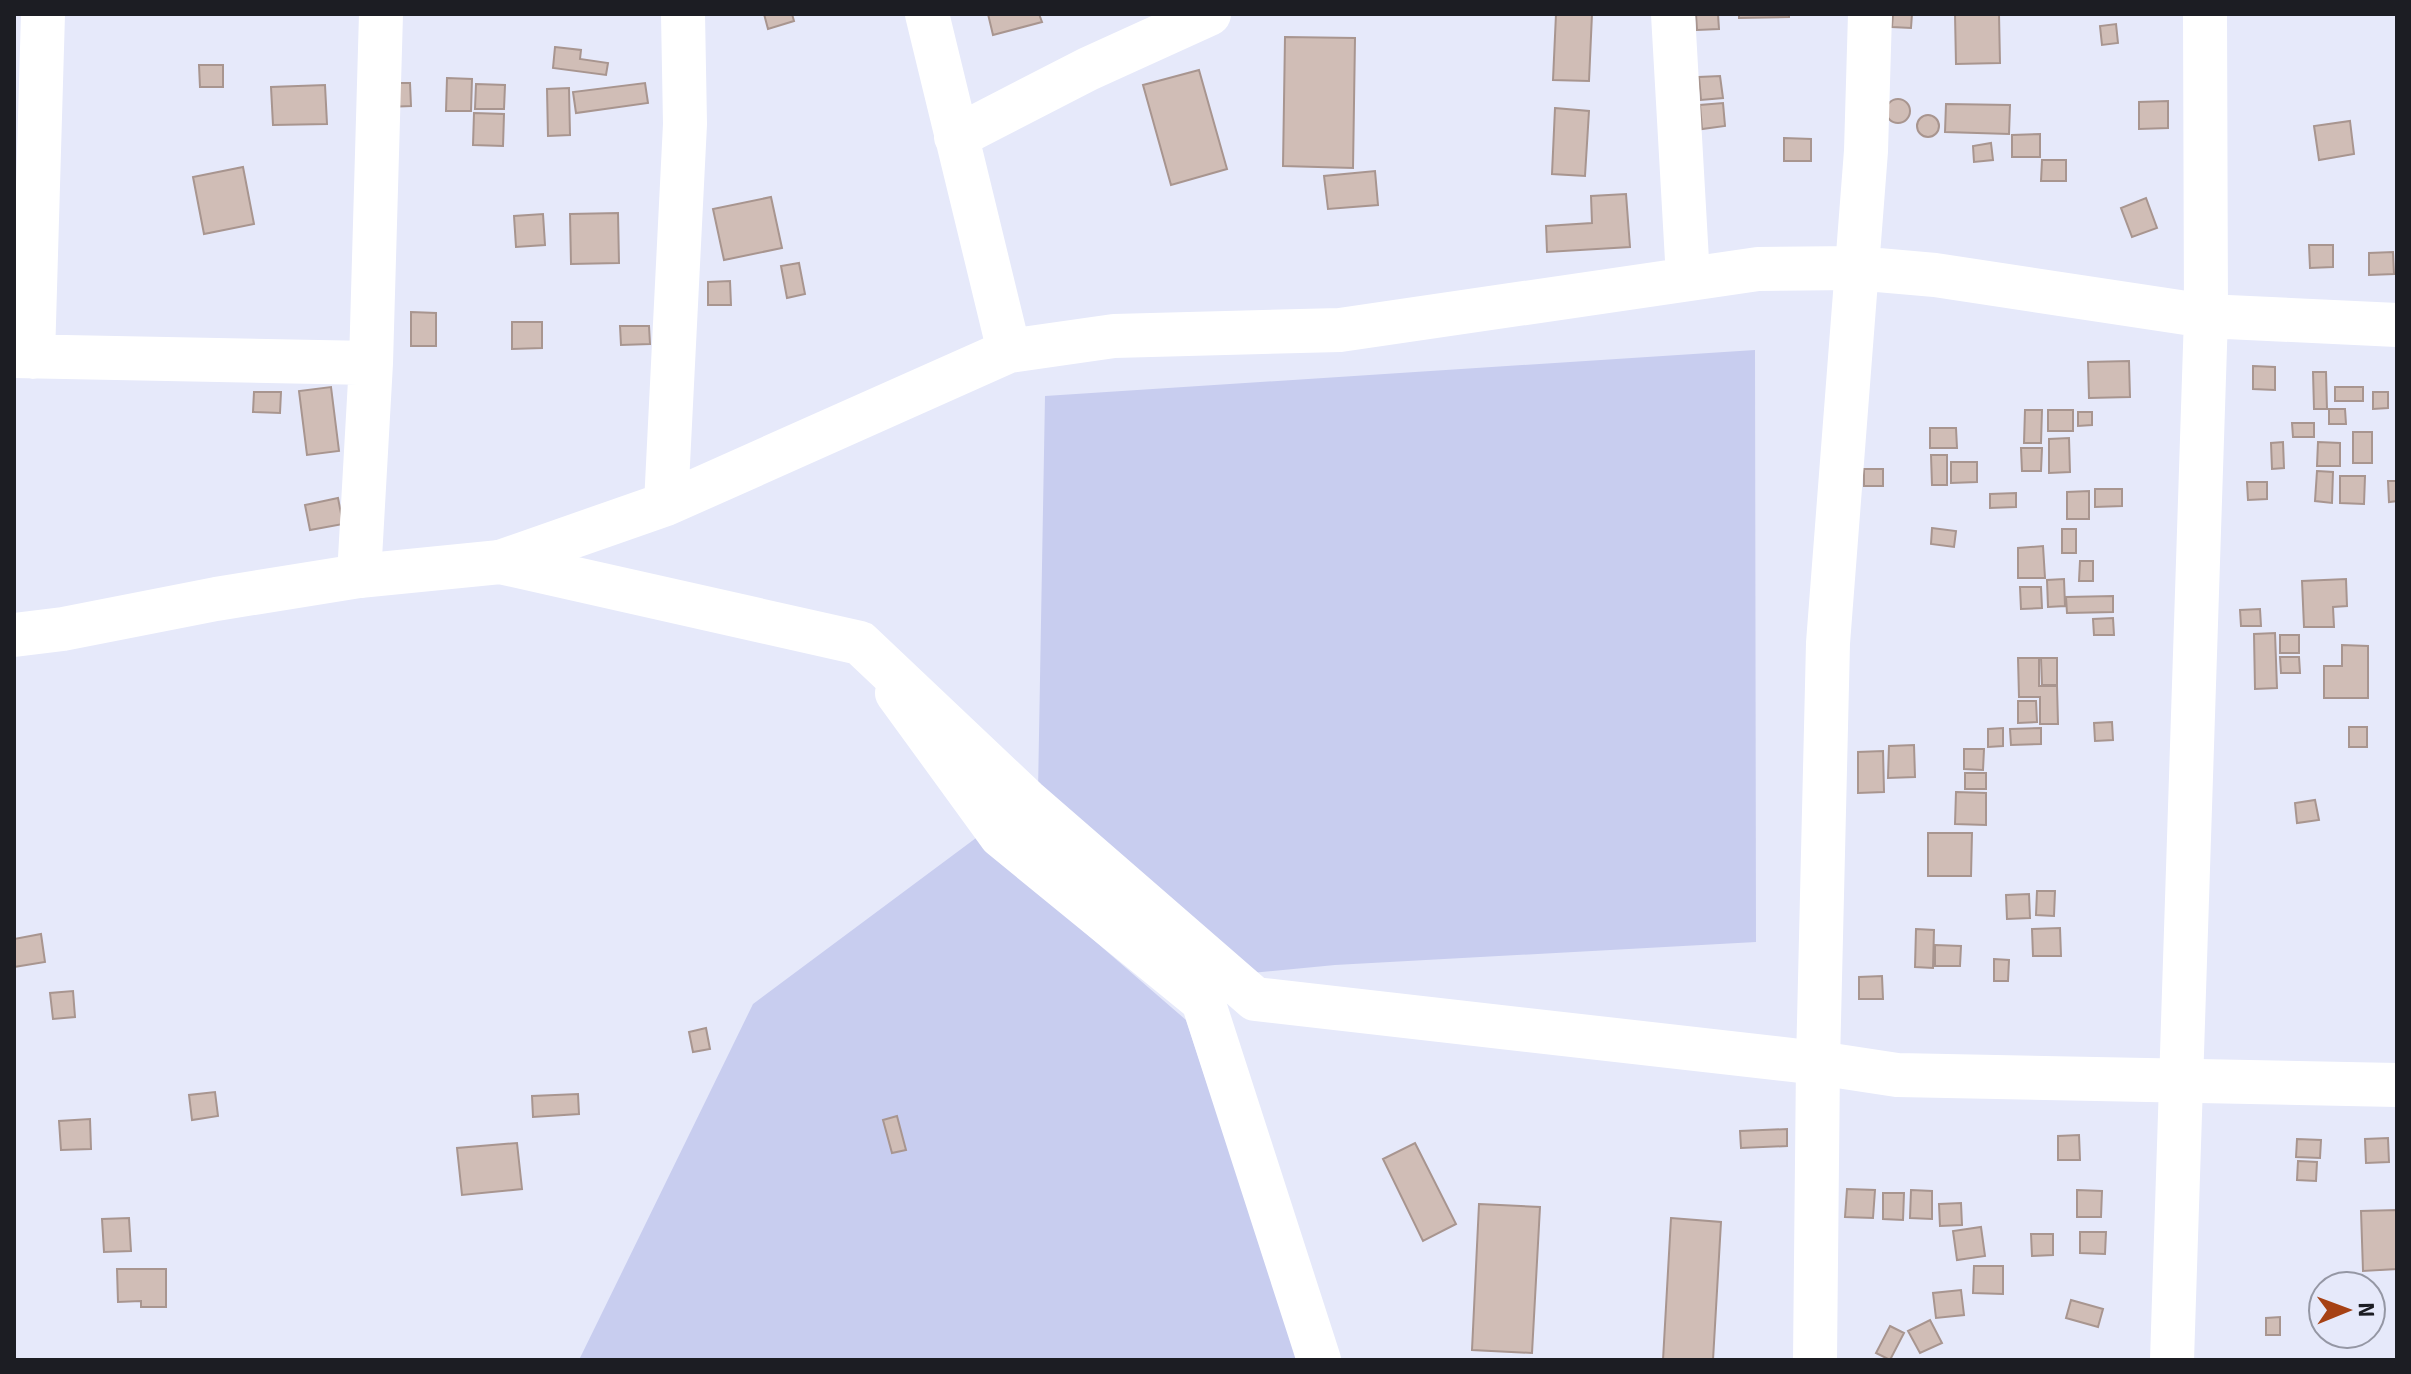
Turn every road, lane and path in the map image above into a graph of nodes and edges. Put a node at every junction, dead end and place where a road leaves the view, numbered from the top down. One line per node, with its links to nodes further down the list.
1 (43, 14): 15 (street)
2 (381, 14): 16 (street)
3 (683, 14): 17 (street)
4 (927, 14): 9 (street)
5 (1209, 14): 9 (street)
6 (1673, 14): 11 (street)
7 (1870, 14): 10 (street)
8 (2205, 14): 12 (street)
9 (956, 137): 14 (street)
10 (1855, 268): 11 (street); 12 (street); 22 (street)
11 (1688, 278): 14 (street)
12 (2206, 316): 13 (street); 23 (street)
13 (2397, 325)
14 (1009, 351): 17 (street)
15 (24, 356): 16 (street)
16 (371, 363): 19 (street)
17 (666, 504): 18 (street)
18 (500, 562): 19 (street); 21 (street)
19 (359, 576): 20 (street)
20 (14, 635)
21 (860, 643): 22 (street); 25 (street)
22 (1818, 1063): 23 (street); 26 (street)
23 (2183, 1080): 24 (street); 27 (street)
24 (2397, 1085)
25 (1319, 1360)
26 (1815, 1360)
27 (2172, 1360)

